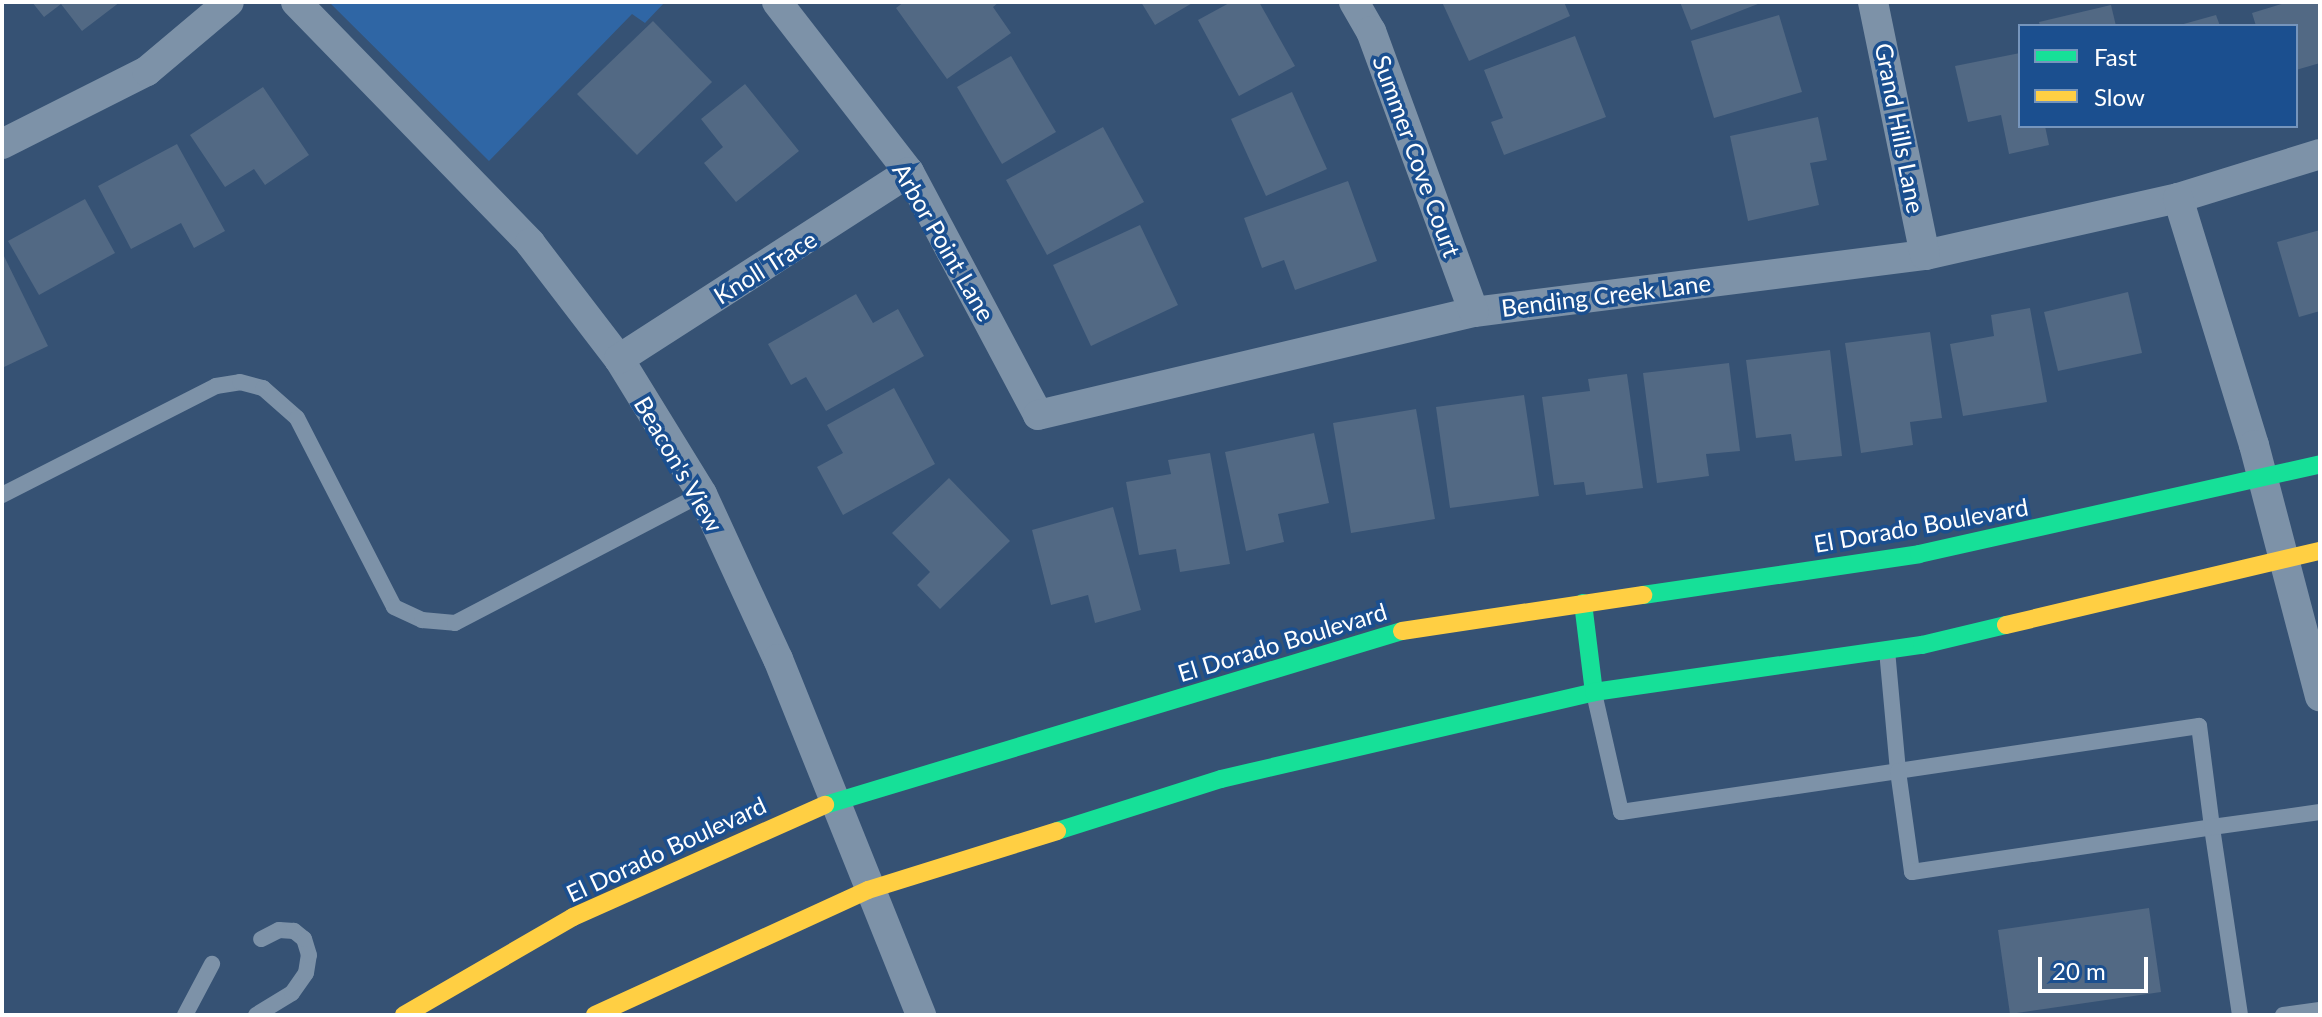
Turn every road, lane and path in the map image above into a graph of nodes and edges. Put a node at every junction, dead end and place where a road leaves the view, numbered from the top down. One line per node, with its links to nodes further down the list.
1 (229, 2): 6 (street)
2 (296, 2): 12 (street, Beacon's View)
3 (777, 2): 8 (street, Arbor Point Lane)
4 (1354, 2): 11 (street, Summer Cove Court)
5 (1873, 2): 10 (street, Grand Hills Lane)
6 (2, 144)
7 (2320, 154): 9 (street, Bending Creek Lane)
8 (909, 172): 12 (street, Knoll Trace); 13 (street, Arbor Point Lane)
9 (2178, 198): 10 (street, Bending Creek Lane); 15 (street)
10 (1925, 255): 11 (street, Bending Creek Lane)
11 (1474, 312): 13 (street, Bending Creek Lane)
12 (619, 359): 16 (street, Beacon's View)
13 (1038, 415)
14 (2320, 464): 15 (main road, El Dorado Boulevard)
15 (2263, 480): 19 (street); 20 (main road, El Dorado Boulevard)
16 (702, 494): 17 (lane); 25 (street, Beacon's View)
17 (2, 495)
18 (2320, 551): 19 (main road)
19 (2287, 561): 21 (main road); 23 (street)
20 (1583, 603): 22 (main road); 25 (main road, El Dorado Boulevard)
21 (1887, 649): 22 (main road); 24 (lane)
22 (1594, 692): 24 (lane); 28 (main road)
23 (2320, 696)
24 (1898, 771): 27 (lane); 27 (lane)
25 (835, 800): 28 (street, Beacon's View); 34 (main road, El Dorado Boulevard)
26 (2320, 812): 27 (lane)
27 (2212, 827): 37 (lane)
28 (868, 890): 35 (main road); 36 (street, Beacon's View)
29 (261, 939): 33 (lane)
30 (212, 964): 32 (lane)
31 (2320, 1010): 38 (lane)
32 (185, 1015)
33 (256, 1015)
34 (404, 1015)
35 (595, 1015)
36 (921, 1015)
37 (2240, 1015)
38 (2283, 1015)

